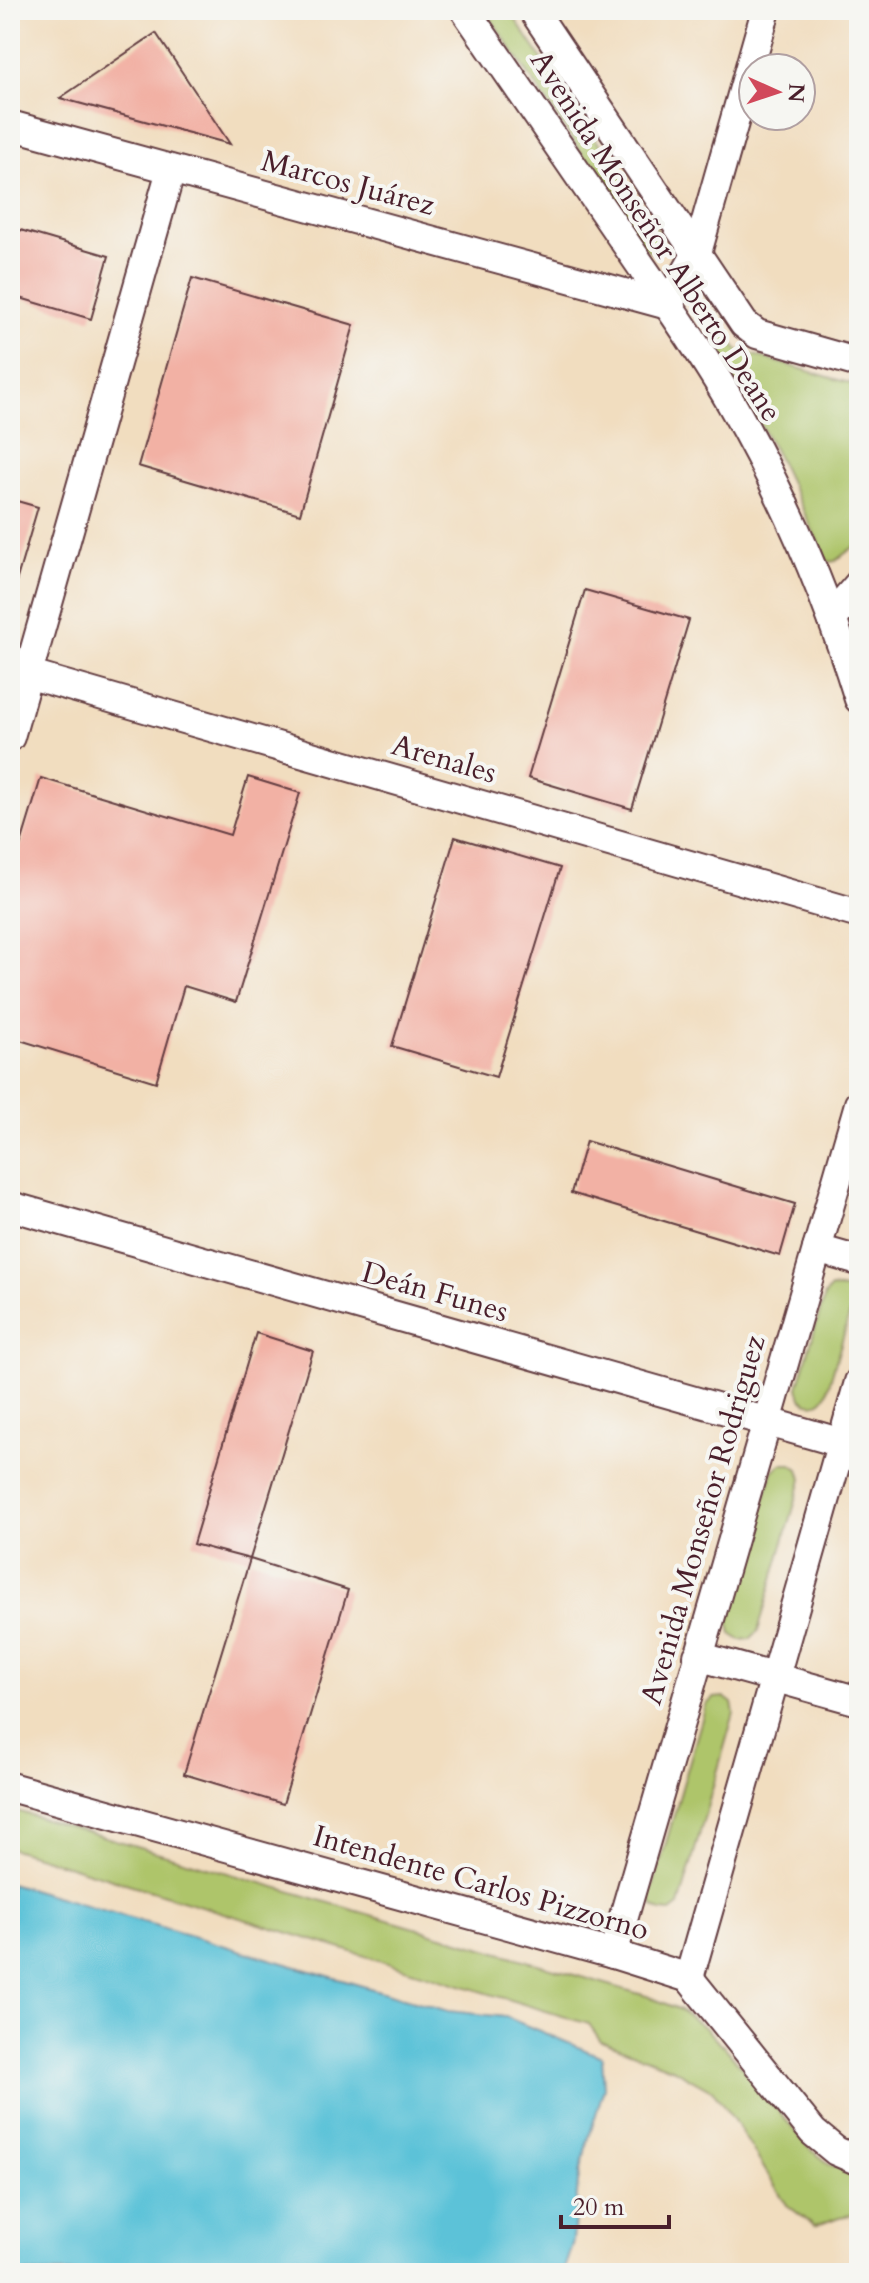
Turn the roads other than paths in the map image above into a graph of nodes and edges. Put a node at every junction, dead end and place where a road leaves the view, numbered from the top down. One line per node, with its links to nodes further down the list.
1 (465, 10): 7 (street, Avenida Monseñor Alberto Deane)
2 (533, 10): 6 (street, Avenida Monseñor Alberto Deane)
3 (766, 10): 6 (street)
4 (10, 125): 5 (street, Marcos Juárez)
5 (171, 170): 7 (street, Marcos Juárez); 11 (street)
6 (697, 253): 7 (street); 8 (street, Avenida Monseñor Alberto Deane)
7 (668, 305): 10 (street, Avenida Monseñor Alberto Deane)
8 (859, 363)
9 (859, 584): 10 (street)
10 (833, 621): 12 (street)
11 (19, 672): 13 (street); 14 (street, Arenales)
12 (859, 699)
13 (10, 737)
14 (859, 914)
15 (859, 1104): 17 (street, Avenida Monseñor Rodriguez)
16 (10, 1206): 20 (street, Deán Funes)
17 (817, 1249): 18 (street); 20 (street, Avenida Monseñor Rodriguez)
18 (859, 1261)
19 (859, 1382): 21 (street)
20 (767, 1422): 21 (street, Deán Funes); 22 (street, Avenida Monseñor Rodriguez)
21 (842, 1443): 23 (street)
22 (698, 1656): 23 (street); 26 (street, Avenida Monseñor Rodriguez)
23 (776, 1677): 24 (street); 27 (street)
24 (859, 1701)
25 (10, 1787): 26 (street, Intendente Carlos Pizzorno)
26 (613, 1954): 27 (street, Intendente Carlos Pizzorno)
27 (689, 1978): 28 (street)
28 (859, 2161)

